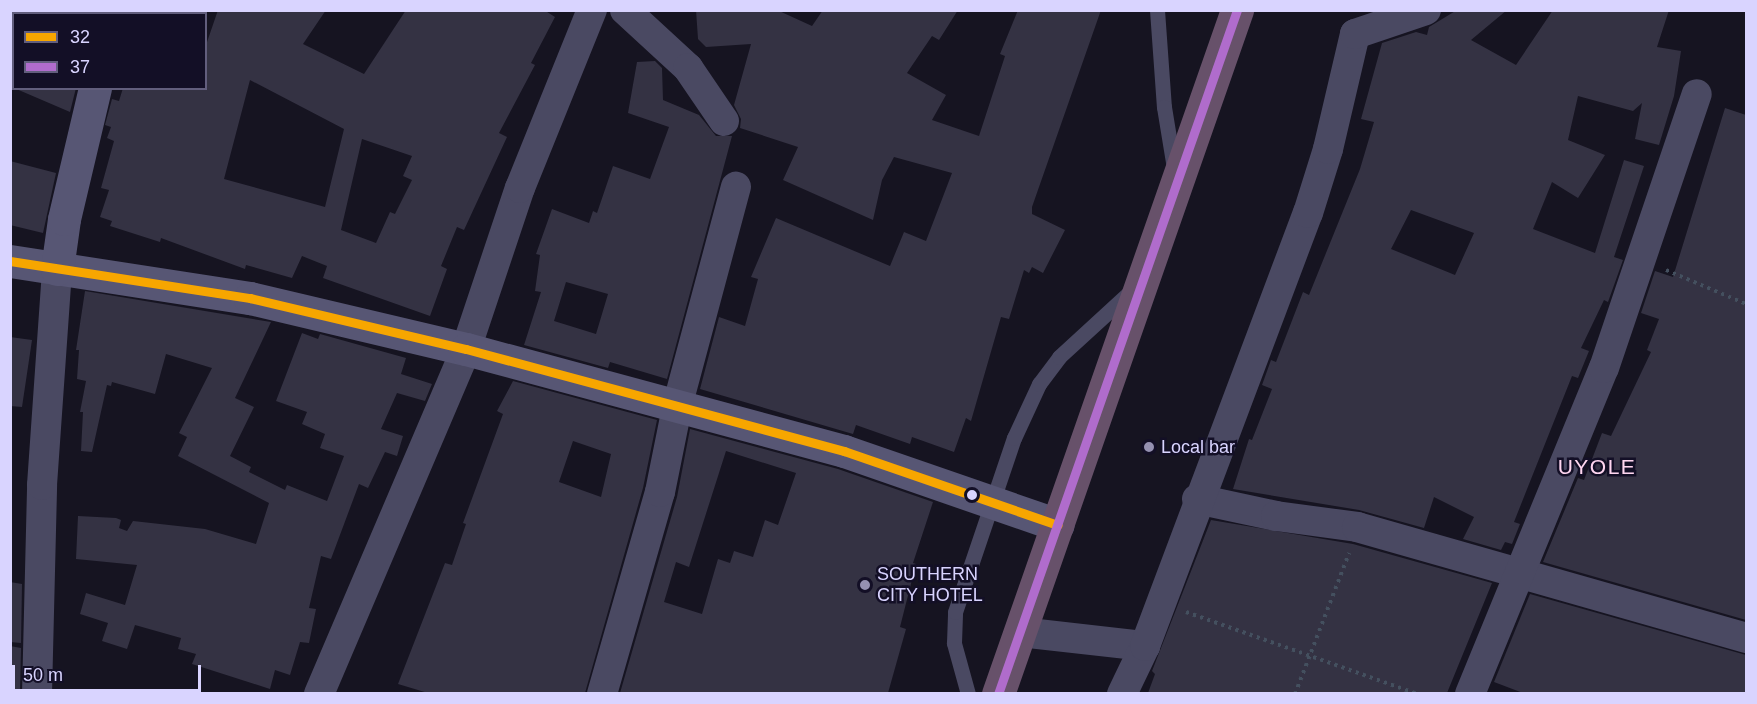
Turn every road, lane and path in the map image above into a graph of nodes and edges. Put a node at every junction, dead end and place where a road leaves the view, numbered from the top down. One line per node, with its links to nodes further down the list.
1 (592, 10): 17 (street)
2 (625, 10): 9 (street)
3 (1157, 10): 10 (lane)
4 (1237, 10): 10 (highway)
5 (1426, 10): 6 (street)
6 (1357, 22): 19 (street)
7 (95, 90): 14 (street)
8 (1696, 94): 13 (street)
9 (724, 121)
10 (1177, 185): 15 (highway)
11 (736, 187): 18 (street)
12 (10, 261): 14 (street)
13 (1640, 261): 16 (path); 23 (street)
14 (57, 269): 17 (street); 29 (street)
15 (1142, 281): 20 (lane); 21 (highway)
16 (1746, 304)
17 (466, 349): 18 (street); 30 (street)
18 (678, 403): 20 (street); 31 (street)
19 (1197, 499): 22 (street); 24 (street)
20 (993, 501): 21 (street); 32 (lane)
21 (1058, 525): 25 (highway)
22 (1358, 527): 23 (street); 28 (path)
23 (1519, 573): 26 (street); 37 (street)
24 (1160, 603): 27 (street); 28 (path)
25 (1020, 632): 27 (street); 33 (highway)
26 (1746, 638)
27 (1145, 646): 34 (street)
28 (1310, 654): 35 (path); 36 (path)
29 (37, 693)
30 (319, 693)
31 (602, 693)
32 (968, 693)
33 (998, 693)
34 (1122, 693)
35 (1295, 693)
36 (1418, 693)
37 (1470, 693)

